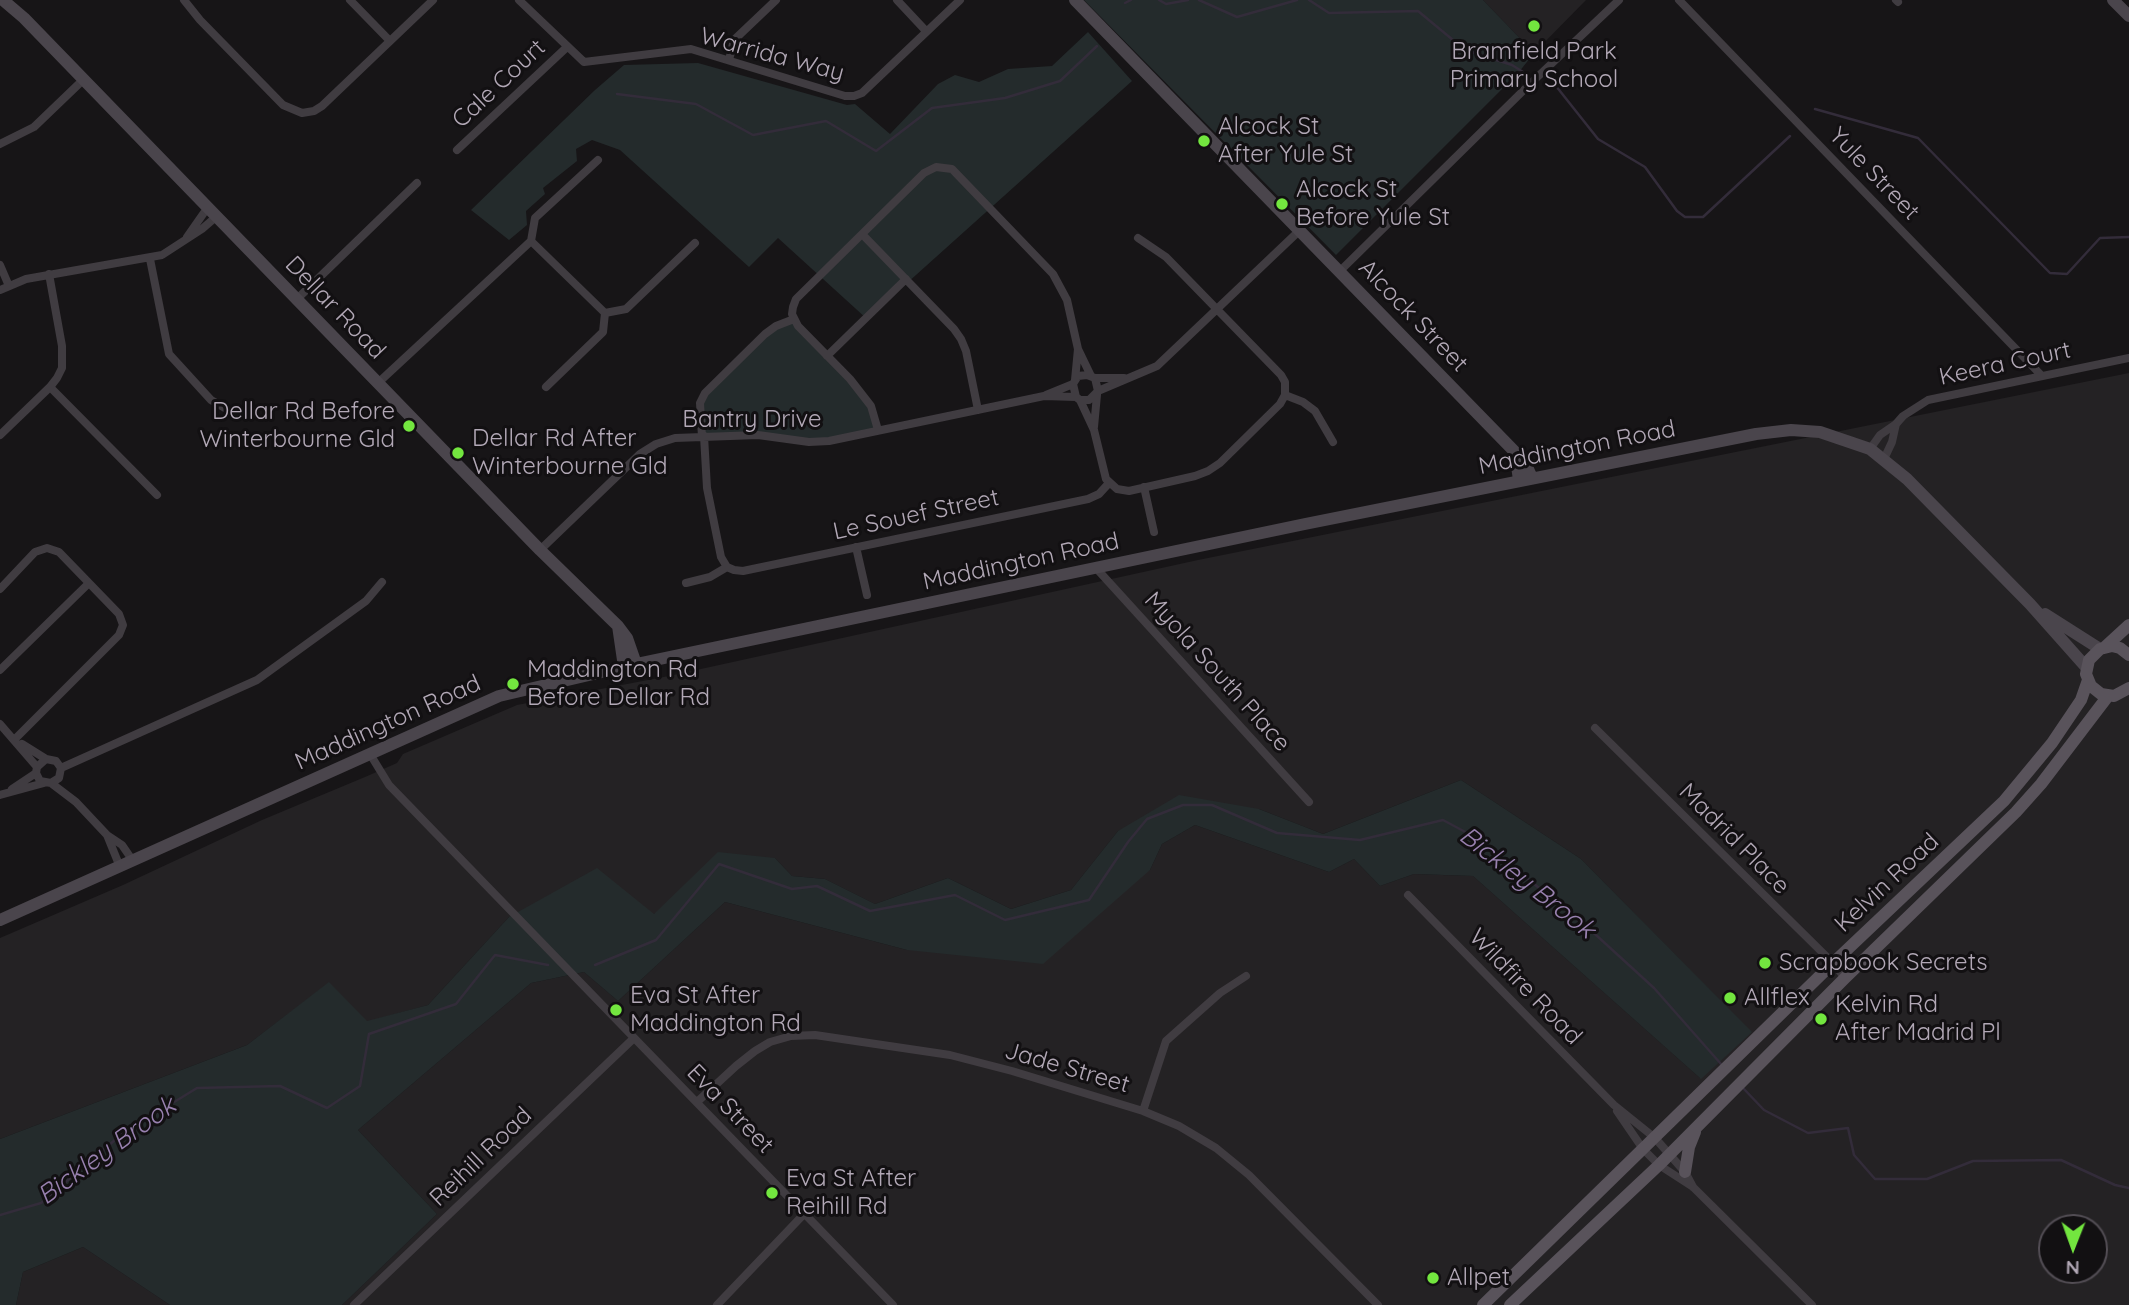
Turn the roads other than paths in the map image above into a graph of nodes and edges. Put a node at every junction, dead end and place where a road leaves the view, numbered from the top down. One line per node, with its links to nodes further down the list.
1 (15, 0): 15 (main road, Dellar Road)
2 (184, 0): 17 (street)
3 (350, 0): 17 (street)
4 (433, 0): 17 (street)
5 (519, 0): 18 (street, Warrida Way)
6 (775, 0): 19 (street)
7 (897, 0): 16 (street)
8 (960, 0): 16 (street, Warrida Way)
9 (1075, 0): 26 (main road, Alcock Street)
10 (1619, 0): 33 (street)
11 (1679, 0): 45 (street, Yule Street)
12 (2113, 0): 14 (main road)
13 (3, 1): 15 (main road, Dellar Road)
14 (2129, 16)
15 (24, 18): 20 (main road, Dellar Road)
16 (926, 31): 19 (street, Warrida Way)
17 (390, 41)
18 (566, 47): 19 (street, Warrida Way); 22 (street, Cale Court)
19 (729, 60)
20 (84, 79): 21 (street); 25 (main road, Dellar Road)
21 (0, 144)
22 (457, 150)
23 (598, 160): 29 (street)
24 (417, 183): 38 (street)
25 (212, 212): 31 (street); 38 (main road, Dellar Road)
26 (1299, 231): 33 (main road, Alcock Street); 39 (street)
27 (862, 234): 35 (street); 41 (street); 42 (street)
28 (1138, 237): 39 (street)
29 (531, 241): 40 (street); 48 (street)
30 (695, 243): 40 (street)
31 (150, 258): 34 (street); 57 (street)
32 (0, 265): 36 (street)
33 (1340, 271): 66 (main road, Alcock Street)
34 (50, 274): 36 (street); 50 (street)
35 (906, 279): 43 (street); 56 (street)
36 (9, 286): 37 (street)
37 (0, 290)
38 (297, 299): 48 (main road, Dellar Road)
39 (1216, 310): 47 (street); 53 (street)
40 (606, 313): 51 (street)
41 (794, 319): 43 (street); 62 (street)
42 (1078, 349): 46 (street); 49 (street)
43 (827, 356): 59 (street)
44 (2129, 358): 45 (street, Keera Court)
45 (2041, 375): 58 (street, Keera Court)
46 (1093, 377): 47 (street); 49 (street); 52 (street)
47 (1128, 378): 52 (street)
48 (379, 382): 72 (main road, Dellar Road)
49 (1074, 382): 54 (street, Bantry Drive); 55 (street)
50 (50, 387): 61 (street); 69 (street)
51 (546, 387)
52 (1098, 393): 55 (street); 60 (street)
53 (1285, 395): 63 (street); 68 (street)
54 (1044, 396): 55 (street, Bantry Drive); 56 (street, Bantry Drive)
55 (1078, 398): 60 (street)
56 (978, 410): 59 (street, Bantry Drive)
57 (237, 415)
58 (1896, 424): 64 (street, Keera Court); 65 (street)
59 (878, 430): 62 (street, Bantry Drive)
60 (1094, 430): 67 (street)
61 (0, 435)
62 (703, 437): 72 (street, Bantry Drive); 73 (street)
63 (1333, 442)
64 (1870, 449): 65 (main road, Maddington Road); 66 (main road, Maddington Road)
65 (1884, 459): 80 (main road, Maddington Road)
66 (1525, 479): 74 (main road, Maddington Road)
67 (1109, 483): 68 (street); 71 (street, Le Souef Street)
68 (1144, 487): 70 (street)
69 (157, 495)
70 (1154, 532)
71 (856, 547): 73 (street, Le Souef Street); 79 (street)
72 (540, 550): 84 (main road, Dellar Road)
73 (727, 566): 77 (street, Le Souef Street)
74 (1096, 568): 84 (main road, Maddington Road); 100 (street, Myola South Place)
75 (382, 582): 94 (street)
76 (89, 583): 78 (street); 85 (street); 91 (street)
77 (686, 583)
78 (0, 589)
79 (867, 595)
80 (2030, 604): 82 (main road, Maddington Road); 86 (main road, Maddington Road)
81 (2129, 625): 82 (main road)
82 (2102, 648): 83 (main road); 86 (main road, Kelvin Road)
83 (2129, 654)
84 (630, 666): 92 (main road, Maddington Road)
85 (0, 670)
86 (2087, 673): 88 (main road); 104 (main road, Kelvin Road)
87 (2128, 690): 88 (main road)
88 (2108, 696): 105 (main road, Kelvin Road)
89 (0, 724): 91 (street)
90 (1595, 728): 108 (street, Madrid Place)
91 (16, 740): 93 (street); 95 (street)
92 (370, 754): 102 (main road, Maddington Road); 111 (street, Eva Street)
93 (46, 759): 94 (street); 95 (street)
94 (59, 769): 96 (street); 99 (street)
95 (36, 770): 96 (street); 97 (street)
96 (48, 783): 97 (street); 99 (street)
97 (10, 791): 98 (street)
98 (0, 795)
99 (76, 802): 101 (street)
100 (1310, 802)
101 (107, 835): 102 (street); 103 (street)
102 (133, 861): 103 (main road, Maddington Road)
103 (120, 867): 107 (main road, Maddington Road)
104 (1932, 870): 105 (main road); 108 (main road, Kelvin Road)
105 (1944, 882): 110 (main road, Kelvin Road)
106 (1408, 895): 113 (street, Wildfire Road)
107 (0, 920)
108 (1833, 963): 110 (street, Madrid Place); 116 (main road, Kelvin Road)
109 (1246, 976): 114 (street)
110 (1845, 978): 115 (main road, Kelvin Road)
111 (634, 1038): 112 (street, Eva Street); 123 (street, Reihill Road)
112 (697, 1102): 114 (street, Jade Street); 122 (street, Eva Street)
113 (1614, 1105): 116 (street, Wildfire Road); 117 (street, Wildfire Road)
114 (1143, 1111): 126 (street, Jade Street)
115 (1698, 1125): 118 (main road, Kelvin Road); 120 (main road)
116 (1655, 1138): 117 (main road, Kelvin Road); 118 (street, Wildfire Road)
117 (1643, 1149): 119 (street, Wildfire Road); 127 (main road, Kelvin Road)
118 (1670, 1154): 119 (main road, Kelvin Road); 120 (street, Wildfire Road)
119 (1659, 1165): 121 (street, Wildfire Road); 128 (main road, Kelvin Road)
120 (1685, 1172): 121 (street, Wildfire Road)
121 (1693, 1187): 129 (street, Wildfire Road)
122 (804, 1214): 124 (street); 125 (street, Eva Street)
123 (354, 1305)
124 (716, 1305)
125 (893, 1305)
126 (1378, 1305)
127 (1483, 1305)
128 (1510, 1305)
129 (1812, 1305)

